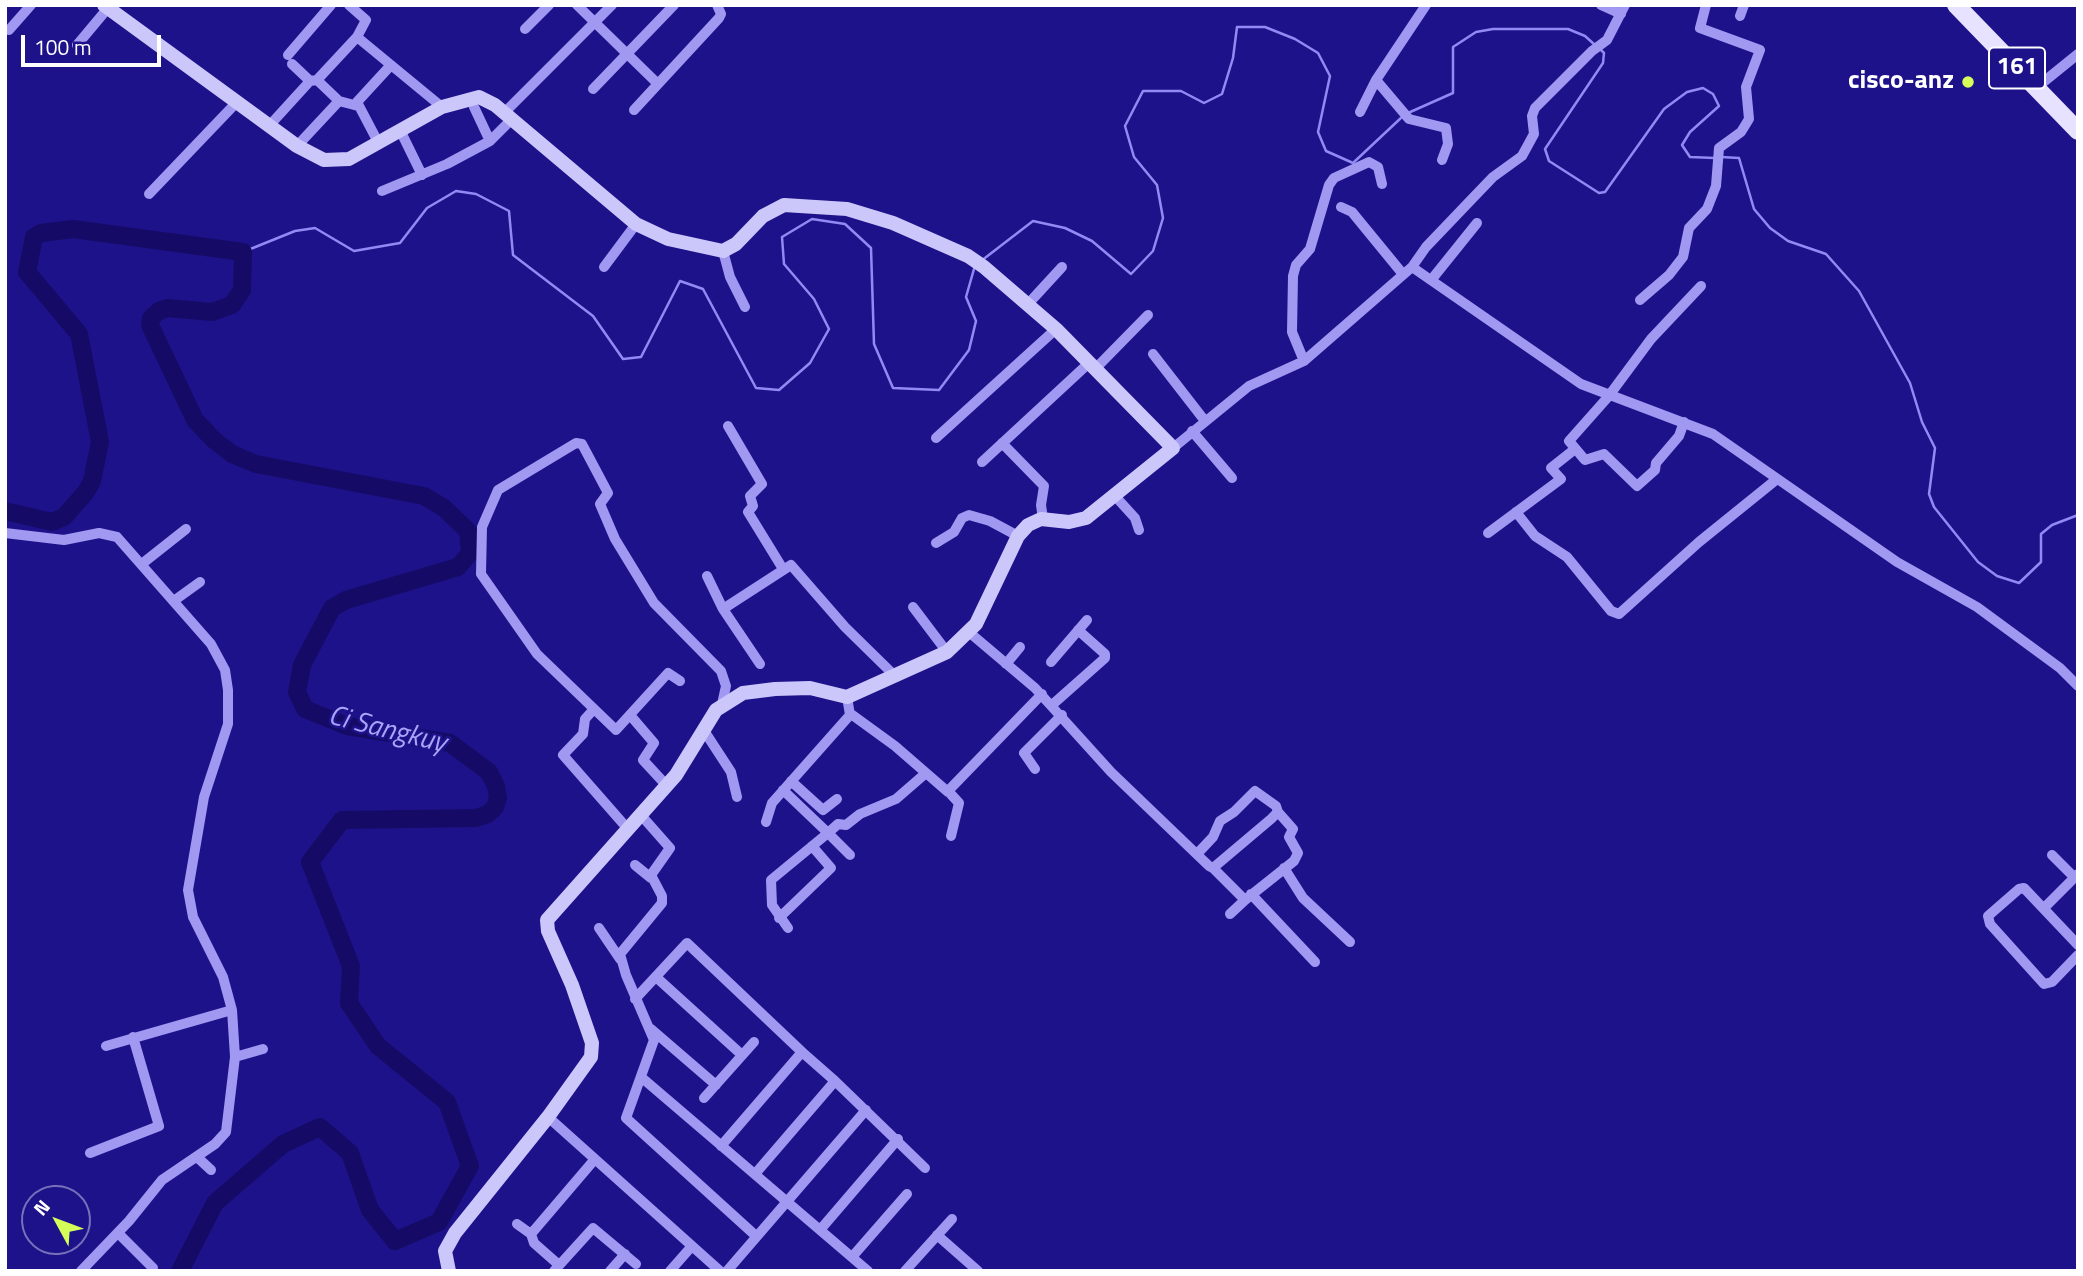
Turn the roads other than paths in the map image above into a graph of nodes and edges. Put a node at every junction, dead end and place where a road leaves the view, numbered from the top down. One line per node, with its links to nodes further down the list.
1 (31, 5): 17 (street)
2 (331, 5): 25 (street)
3 (349, 5): 18 (street)
4 (549, 5): 16 (street)
5 (576, 5): 15 (street)
6 (612, 5): 15 (street)
7 (674, 5): 20 (street)
8 (717, 5): 26 (street)
9 (1426, 5): 23 (street)
10 (1601, 5): 14 (street)
11 (1706, 5): 57 (street)
12 (1956, 5): 24 (main road, 161)
13 (106, 7): 19 (street); 29 (street)
14 (1623, 9): 52 (street)
15 (596, 23): 20 (street); 35 (street)
16 (525, 29)
17 (9, 30)
18 (357, 37): 22 (street); 25 (street)
19 (77, 45)
20 (626, 54): 26 (street); 27 (street)
21 (2078, 54): 24 (street)
22 (391, 65): 30 (street); 31 (street)
23 (1376, 80): 34 (street); 42 (street)
24 (2044, 80): 38 (main road, 161)
25 (314, 81): 28 (street); 36 (street)
26 (658, 84): 33 (street)
27 (593, 89)
28 (339, 101): 30 (street); 41 (street)
29 (236, 103): 36 (street); 46 (street)
30 (358, 106): 40 (street)
31 (442, 107): 35 (street); 37 (street)
32 (474, 107): 39 (street)
33 (634, 110)
34 (1360, 112)
35 (507, 116): 39 (street); 49 (street)
36 (269, 126): 41 (street)
37 (400, 130): 40 (street); 43 (street)
38 (2078, 131)
39 (491, 141): 43 (street)
40 (378, 142): 41 (street)
41 (297, 146)
42 (1442, 160)
43 (422, 175): 45 (street)
44 (1382, 184): 63 (street)
45 (383, 191)
46 (149, 194)
47 (1341, 207): 54 (street)
48 (1477, 223): 55 (street)
49 (636, 224): 50 (street); 53 (street)
50 (723, 251): 58 (street); 59 (street)
51 (1062, 267): 58 (street)
52 (1412, 267): 54 (street); 55 (street)
53 (604, 268)
54 (1402, 273): 63 (street)
55 (1432, 279): 65 (street)
56 (1701, 286): 65 (street)
57 (1640, 300)
58 (1028, 304): 61 (street)
59 (745, 307)
60 (1149, 315): 64 (street)
61 (1056, 329): 64 (street); 70 (street)
62 (1153, 354): 66 (street)
63 (1304, 361): 66 (street)
64 (1093, 364): 71 (street); 72 (street)
65 (1608, 397): 67 (street); 73 (street)
66 (1205, 421): 69 (street)
67 (1684, 422): 73 (street); 76 (street)
68 (729, 426): 87 (street)
69 (1192, 431): 72 (street); 75 (street)
70 (936, 438)
71 (1002, 443): 74 (street); 79 (street)
72 (1173, 448): 77 (street)
73 (1575, 449): 78 (street)
74 (982, 462)
75 (1232, 478)
76 (1777, 479): 78 (street); 103 (street)
77 (1115, 496): 79 (street); 81 (street)
78 (1516, 512): 83 (street)
79 (1040, 519): 84 (street)
80 (186, 529): 86 (street)
81 (1139, 530)
82 (5, 533): 86 (street)
83 (1488, 533)
84 (1018, 536): 85 (street); 95 (street)
85 (936, 543)
86 (143, 563): 90 (street)
87 (783, 569): 92 (street); 101 (street)
88 (707, 576): 92 (street)
89 (200, 582): 90 (street)
90 (176, 600): 149 (street)
91 (913, 607): 97 (street)
92 (723, 609): 99 (street)
93 (1087, 620): 94 (street)
94 (1078, 630): 98 (street); 107 (street)
95 (970, 633): 97 (street); 100 (street)
96 (1020, 647): 100 (street)
97 (947, 652): 101 (street)
98 (1051, 662)
99 (760, 664)
100 (1006, 664): 104 (street)
101 (896, 677): 105 (street)
102 (680, 681): 110 (street)
103 (2078, 687)
104 (1042, 694): 107 (street); 118 (street)
105 (847, 697): 106 (street); 109 (street)
106 (722, 704): 108 (street); 112 (street)
107 (1052, 705): 111 (street)
108 (594, 709): 110 (street); 124 (street)
109 (851, 714): 114 (street); 115 (street)
110 (630, 715): 116 (street)
111 (1062, 715): 113 (street); 128 (street)
112 (703, 729): 116 (street); 119 (street)
113 (1035, 769)
114 (926, 773): 118 (street); 125 (street)
115 (791, 781): 117 (street); 120 (street)
116 (667, 786): 122 (street)
117 (783, 790): 123 (street); 125 (street)
118 (948, 792): 126 (street)
119 (737, 797)
120 (837, 799)
121 (1278, 811): 128 (street); 132 (street); 133 (street)
122 (640, 814): 124 (street); 135 (street)
123 (766, 822)
124 (627, 828): 163 (street)
125 (828, 833): 127 (street); 129 (street)
126 (951, 836)
127 (812, 846): 139 (street); 139 (street)
128 (1197, 854): 132 (street)
129 (850, 855)
130 (2052, 855): 134 (street)
131 (635, 865): 135 (street)
132 (1213, 868): 136 (street)
133 (1284, 868): 136 (street); 142 (street)
134 (2076, 875): 137 (street)
135 (651, 877): 145 (street)
136 (1248, 897): 138 (street); 146 (street)
137 (2044, 908): 143 (street); 144 (street)
138 (1230, 915)
139 (779, 918): 141 (street)
140 (599, 928): 145 (street)
141 (788, 928)
142 (1350, 942)
143 (2078, 945)
144 (2078, 956)
145 (620, 959): 148 (street)
146 (1315, 962)
147 (656, 977): 148 (street); 155 (street); 156 (street)
148 (635, 999): 150 (street)
149 (232, 1010): 151 (street); 157 (street)
150 (651, 1029): 158 (street); 160 (street)
151 (133, 1037): 153 (street); 166 (street)
152 (754, 1042): 156 (street)
153 (106, 1045)
154 (263, 1049): 157 (street)
155 (802, 1052): 159 (street); 165 (street)
156 (742, 1055): 160 (street)
157 (235, 1057): 167 (street)
158 (641, 1077): 165 (street); 180 (street)
159 (835, 1081): 162 (street); 171 (street)
160 (716, 1085): 161 (street)
161 (704, 1098)
162 (866, 1110): 164 (street); 173 (street)
163 (548, 1116): 168 (street); 189 (street)
164 (898, 1139): 169 (street); 176 (street)
165 (721, 1146): 171 (street)
166 (90, 1153)
167 (197, 1157): 170 (street); 177 (street)
168 (595, 1159): 178 (street); 181 (street)
169 (925, 1168)
170 (211, 1170)
171 (755, 1174): 173 (street)
172 (907, 1194): 183 (street)
173 (786, 1201): 176 (street); 180 (street)
174 (952, 1219): 179 (street)
175 (517, 1224): 178 (street)
176 (820, 1230): 183 (street)
177 (118, 1233): 185 (street); 188 (street)
178 (531, 1234): 186 (street)
179 (937, 1235): 187 (street); 195 (street)
180 (756, 1236): 193 (street)
181 (692, 1246): 191 (street); 192 (street)
182 (625, 1254): 184 (street); 186 (street); 190 (street)
183 (852, 1257): 194 (street)
184 (636, 1264)
185 (153, 1268)
186 (557, 1268)
187 (976, 1270)
188 (80, 1271)
189 (449, 1271)
190 (610, 1271)
191 (670, 1271)
192 (720, 1271)
193 (727, 1271)
194 (868, 1271)
195 (905, 1271)

